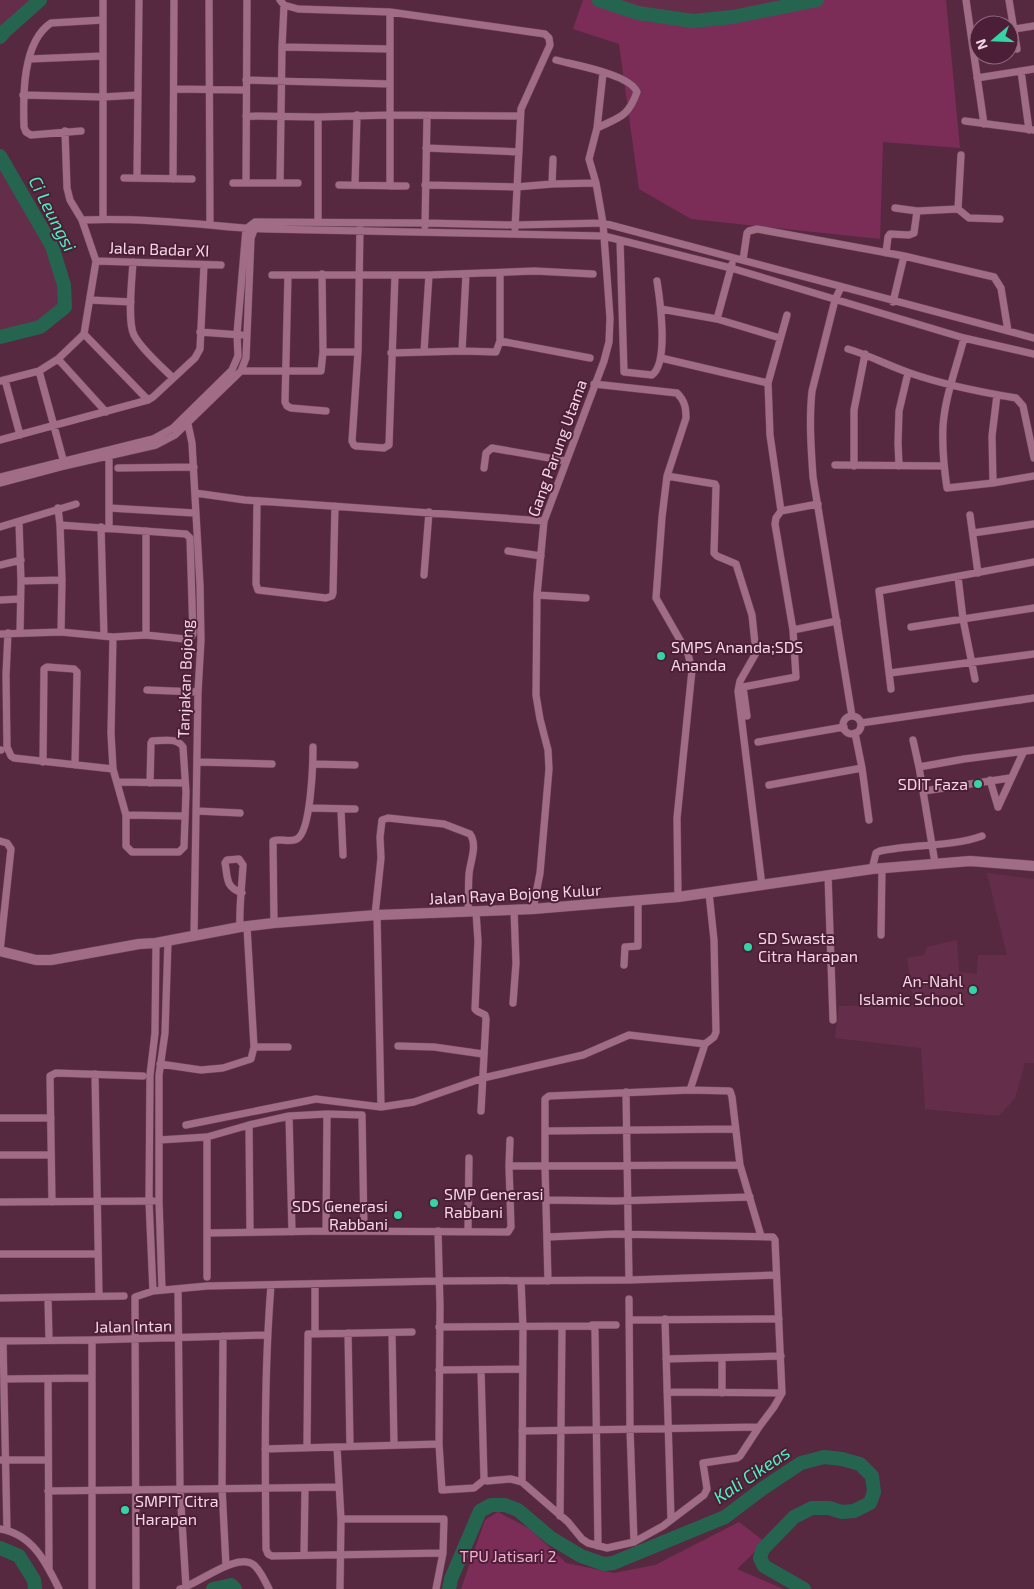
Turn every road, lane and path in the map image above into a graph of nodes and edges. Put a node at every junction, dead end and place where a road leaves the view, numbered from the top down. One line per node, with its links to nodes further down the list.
1 (103, 0): 11 (street)
2 (139, 0): 30 (street)
3 (174, 0): 26 (street)
4 (209, 0): 27 (street)
5 (248, 0): 23 (street)
6 (966, 0): 22 (street)
7 (1009, 0): 10 (street)
8 (282, 2): 9 (street); 14 (street)
9 (390, 12): 15 (street); 36 (street)
10 (1012, 15)
11 (103, 20): 16 (street); 17 (street)
12 (1034, 26): 13 (street)
13 (1019, 28)
14 (282, 47): 15 (street); 24 (street)
15 (390, 49): 25 (street)
16 (103, 56): 17 (street); 31 (street)
17 (30, 59): 29 (street)
18 (556, 60): 21 (street)
19 (1034, 69): 20 (street)
20 (1021, 71): 22 (street); 42 (street)
21 (603, 73): 41 (street, Gang Parung Utama); 41 (street)
22 (977, 78): 40 (street)
23 (246, 80): 24 (street); 28 (street)
24 (282, 81): 25 (street); 37 (street)
25 (390, 84): 33 (street)
26 (174, 88): 27 (street); 51 (street)
27 (210, 90): 28 (street); 75 (street)
28 (246, 90): 34 (street)
29 (23, 95): 31 (street); 43 (street)
30 (138, 95): 31 (street); 50 (street)
31 (103, 97): 69 (street)
32 (357, 115): 33 (street); 38 (street); 61 (street)
33 (390, 115): 35 (street); 62 (street)
34 (246, 116): 37 (street); 54 (street)
35 (427, 116): 36 (street); 45 (street)
36 (519, 116): 46 (street)
37 (281, 117): 38 (street); 55 (street)
38 (318, 117): 71 (street)
39 (965, 122): 40 (street)
40 (984, 124): 42 (street)
41 (597, 128): 57 (street, Gang Parung Utama)
42 (1032, 130)
43 (65, 131): 44 (street); 70 (street)
44 (81, 131)
45 (426, 148): 46 (street); 58 (street)
46 (519, 152): 64 (street)
47 (961, 155): 66 (street)
48 (553, 160): 59 (street)
49 (124, 178): 50 (street)
50 (137, 178): 51 (street)
51 (173, 179): 52 (street)
52 (192, 179)
53 (233, 183): 54 (street)
54 (246, 183): 55 (street)
55 (280, 183): 56 (street)
56 (298, 183)
57 (596, 183): 59 (street); 74 (street, Gang Parung Utama)
58 (425, 184): 64 (street); 73 (street)
59 (552, 184): 64 (street)
60 (339, 185): 61 (street)
61 (355, 185): 62 (street)
62 (390, 186): 63 (street)
63 (406, 186)
64 (516, 187): 76 (street)
65 (895, 208): 67 (street)
66 (958, 209): 67 (street); 68 (street)
67 (917, 212): 84 (street)
68 (1000, 218)
69 (103, 219): 70 (street); 75 (street)
70 (82, 220): 88 (street)
71 (318, 222): 72 (street); 77 (street)
72 (360, 222): 73 (street); 79 (street)
73 (425, 222): 76 (street); 80 (street)
74 (603, 223): 76 (street); 82 (street, Gang Parung Utama); 86 (street)
75 (210, 225): 77 (street)
76 (515, 226): 81 (street)
77 (246, 228): 78 (street); 114 (street)
78 (254, 230): 79 (street); 115 (street)
79 (359, 231): 80 (street); 96 (street)
80 (424, 231): 81 (street)
81 (515, 235): 82 (street)
82 (604, 236): 83 (street); 138 (street, Gang Parung Utama)
83 (620, 240): 92 (street); 129 (street)
84 (886, 253): 85 (street); 87 (street)
85 (904, 256): 107 (street); 111 (street)
86 (734, 258): 87 (street); 92 (street)
87 (743, 260): 103 (street)
88 (96, 261): 89 (street, Jalan Badar XI); 104 (street)
89 (133, 262): 90 (street, Jalan Badar XI); 106 (street)
90 (204, 265): 91 (street, Jalan Badar XI); 112 (street)
91 (222, 265)
92 (731, 268): 105 (street); 110 (street)
93 (500, 273): 97 (street); 98 (street); 119 (street)
94 (288, 274): 95 (street); 99 (street); 133 (street)
95 (322, 274): 96 (street); 122 (street)
96 (358, 274): 100 (street); 123 (street)
97 (466, 274): 101 (street); 121 (street)
98 (593, 274)
99 (272, 275)
100 (395, 275): 101 (street); 125 (street)
101 (429, 275): 124 (street)
102 (657, 281): 108 (street)
103 (841, 287): 105 (street); 107 (street)
104 (90, 300): 106 (street); 113 (street)
105 (835, 300): 117 (street); 169 (street)
106 (131, 302): 135 (street)
107 (893, 302): 111 (street)
108 (661, 310): 110 (street); 129 (street)
109 (787, 315): 116 (street)
110 (717, 319): 116 (street)
111 (1008, 331): 118 (street)
112 (200, 332): 114 (street); 135 (street)
113 (84, 334): 130 (street); 141 (street)
114 (237, 334): 115 (street); 144 (street)
115 (246, 335): 132 (street)
116 (780, 338): 137 (street)
117 (964, 338): 127 (street); 139 (street)
118 (1034, 338)
119 (500, 341): 121 (street); 128 (street)
120 (848, 349): 126 (street)
121 (462, 351): 124 (street)
122 (323, 352): 123 (street); 133 (street)
123 (358, 352): 125 (street)
124 (424, 352): 125 (street)
125 (391, 353)
126 (865, 354): 134 (street); 155 (street)
127 (1034, 354)
128 (590, 358)
129 (661, 358): 137 (street)
130 (58, 360): 131 (street); 143 (street)
131 (39, 371): 136 (street); 145 (street)
132 (241, 371): 133 (street); 144 (street)
133 (285, 372): 142 (street)
134 (908, 373): 139 (street); 156 (street)
135 (173, 378): 141 (street)
136 (3, 381): 147 (street)
137 (768, 383): 173 (street)
138 (594, 384): 152 (street, Gang Parung Utama); 161 (street)
139 (952, 385): 140 (street); 157 (street)
140 (997, 395): 146 (street); 165 (street)
141 (148, 400): 143 (street)
142 (326, 411)
143 (106, 412): 145 (street)
144 (185, 421): 150 (street); 158 (street, Tanjakan Bojong)
145 (54, 427): 147 (street); 153 (street)
146 (1032, 430): 149 (street)
147 (20, 435): 148 (street)
148 (0, 440)
149 (1033, 446): 151 (street)
150 (109, 453): 153 (street); 172 (street)
151 (1034, 458)
152 (566, 461): 160 (street); 177 (street, Gang Parung Utama)
153 (64, 463): 163 (street); 164 (street)
154 (835, 465): 155 (street)
155 (854, 466): 156 (street)
156 (899, 466): 157 (street)
157 (944, 466): 165 (street)
158 (194, 467): 159 (street); 166 (street, Tanjakan Bojong)
159 (118, 468)
160 (484, 468)
161 (668, 476): 262 (street); 266 (street)
162 (1034, 476): 165 (street)
163 (0, 477)
164 (0, 483)
165 (993, 483)
166 (195, 493): 167 (street); 217 (street, Tanjakan Bojong)
167 (257, 501): 170 (street); 170 (street)
168 (76, 504): 171 (street)
169 (818, 504): 173 (street); 201 (street)
170 (335, 506): 174 (street)
171 (58, 508): 178 (street); 180 (street)
172 (109, 508): 175 (street); 182 (street)
173 (782, 511): 203 (street)
174 (429, 512): 177 (street); 191 (street)
175 (194, 513)
176 (970, 514): 184 (street)
177 (544, 521): 186 (street, Gang Parung Utama)
178 (19, 522): 181 (street); 187 (street)
179 (1034, 524): 184 (street)
180 (60, 525): 182 (street); 193 (street)
181 (0, 527)
182 (105, 528): 183 (street); 207 (street)
183 (146, 531): 209 (street); 209 (street)
184 (973, 533): 190 (street)
185 (508, 551): 186 (street)
186 (541, 556): 195 (street, Gang Parung Utama)
187 (20, 560): 189 (street); 194 (street)
188 (1034, 562): 190 (street)
189 (0, 565)
190 (978, 573): 192 (street)
191 (424, 575)
192 (958, 578): 200 (street); 212 (street)
193 (62, 580): 194 (street); 204 (street)
194 (21, 581): 197 (street)
195 (537, 595): 196 (street); 268 (street, Gang Parung Utama)
196 (586, 598)
197 (20, 599): 198 (street); 205 (street)
198 (0, 600)
199 (1034, 608): 200 (street)
200 (964, 619): 202 (street); 211 (street)
201 (837, 621): 203 (street); 221 (street)
202 (910, 627)
203 (793, 630): 220 (street)
204 (61, 632): 205 (street); 207 (street)
205 (20, 633): 206 (street)
206 (4, 634): 213 (street)
207 (104, 636): 208 (street)
208 (112, 636): 209 (street); 238 (street)
209 (146, 636)
210 (1034, 654): 211 (street)
211 (971, 663): 212 (street); 214 (street)
212 (890, 673): 215 (street)
213 (3, 675): 219 (street)
214 (975, 679)
215 (891, 689)
216 (147, 690): 217 (street)
217 (198, 692): 231 (street, Tanjakan Bojong)
218 (1034, 698): 222 (street)
219 (3, 708): 230 (street)
220 (747, 716)
221 (852, 716): 222 (street); 223 (street)
222 (861, 723): 224 (street)
223 (844, 727): 224 (street); 226 (street)
224 (855, 733): 237 (street)
225 (913, 740): 236 (street)
226 (758, 742)
227 (314, 747): 233 (street)
228 (1034, 750): 229 (street)
229 (1023, 753): 236 (street); 239 (street)
230 (43, 762): 234 (street); 234 (street)
231 (197, 762): 232 (street); 249 (street, Tanjakan Bojong)
232 (272, 764)
233 (313, 764): 235 (street); 246 (street)
234 (75, 765): 238 (street)
235 (355, 765)
236 (920, 767): 245 (street)
237 (862, 768): 244 (street); 253 (street)
238 (113, 769): 241 (street)
239 (1010, 778): 240 (street); 240 (street)
240 (990, 780): 245 (street)
241 (117, 782): 242 (street); 251 (street)
242 (150, 783): 243 (street); 243 (street)
243 (185, 783): 252 (street)
244 (769, 785)
245 (924, 791): 256 (street)
246 (309, 808): 247 (street); 272 (street)
247 (341, 810): 248 (street); 257 (street)
248 (355, 810)
249 (196, 811): 250 (street); 275 (street, Tanjakan Bojong)
250 (240, 813)
251 (126, 815): 252 (street); 252 (street)
252 (186, 816)
253 (869, 820)
254 (982, 836): 256 (street)
255 (0, 841): 263 (street)
256 (931, 844): 258 (street); 260 (street)
257 (343, 855)
258 (934, 863): 259 (main road, Jalan Raya Bojong Kulur); 260 (main road, Jalan Raya Bojong Kulur)
259 (1034, 866)
260 (877, 868): 261 (main road, Jalan Raya Bojong Kulur); 274 (street)
261 (828, 875): 262 (main road, Jalan Raya Bojong Kulur); 281 (street)
262 (762, 886): 264 (main road, Jalan Raya Bojong Kulur)
263 (4, 889): 278 (street)
264 (708, 893): 266 (main road, Jalan Raya Bojong Kulur); 282 (street)
265 (242, 894): 265 (street); 273 (street)
266 (678, 897): 267 (main road, Jalan Raya Bojong Kulur)
267 (638, 901): 268 (main road, Jalan Raya Bojong Kulur); 279 (street)
268 (534, 909): 269 (main road, Jalan Raya Bojong Kulur)
269 (514, 910): 270 (main road, Jalan Raya Bojong Kulur); 280 (street)
270 (472, 912): 271 (main road, Jalan Raya Bojong Kulur); 271 (street); 286 (street)
271 (376, 915): 272 (main road, Jalan Raya Bojong Kulur); 294 (street)
272 (274, 923): 273 (main road, Jalan Raya Bojong Kulur)
273 (244, 927): 275 (main road, Jalan Raya Bojong Kulur); 284 (street)
274 (881, 935)
275 (194, 936): 276 (main road, Jalan Raya Bojong Kulur)
276 (168, 941): 277 (main road, Jalan Raya Bojong Kulur); 287 (street)
277 (156, 943): 278 (main road, Jalan Raya Bojong Kulur); 289 (street)
278 (0, 951)
279 (624, 965)
280 (514, 1003)
281 (833, 1020)
282 (705, 1044): 291 (street); 292 (street)
283 (398, 1046): 286 (street)
284 (254, 1047): 285 (street); 287 (street)
285 (288, 1048)
286 (483, 1054): 291 (street)
287 (160, 1064): 290 (street)
288 (95, 1074): 289 (street); 299 (street); 322 (street)
289 (147, 1075): 290 (street); 318 (street)
290 (159, 1075): 306 (street)
291 (482, 1078): 294 (street); 295 (street)
292 (690, 1090): 293 (street); 302 (street)
293 (626, 1092): 303 (street); 304 (street)
294 (381, 1107): 300 (street)
295 (481, 1111)
296 (328, 1114): 297 (street); 323 (street); 324 (street)
297 (289, 1116): 301 (street); 328 (street)
298 (0, 1118): 299 (street)
299 (50, 1118): 309 (street)
300 (186, 1125)
301 (249, 1125): 305 (street); 327 (street)
302 (735, 1129): 303 (street); 311 (street)
303 (627, 1130): 304 (street); 314 (street)
304 (546, 1131): 313 (street)
305 (207, 1137): 306 (street); 329 (street)
306 (159, 1140): 319 (street)
307 (510, 1140): 312 (street)
308 (0, 1155): 309 (street)
309 (50, 1156): 321 (street)
310 (469, 1158): 326 (street)
311 (740, 1165): 314 (street); 315 (street)
312 (508, 1166): 313 (street); 326 (street)
313 (545, 1166): 314 (street); 316 (street)
314 (627, 1166): 317 (street)
315 (750, 1197): 317 (street); 331 (street)
316 (546, 1200): 317 (street); 332 (street)
317 (628, 1200): 330 (street)
318 (150, 1201): 319 (street); 322 (street); 345 (street)
319 (159, 1201): 343 (street)
320 (0, 1202): 321 (street)
321 (52, 1202): 322 (street)
322 (97, 1203): 334 (street)
323 (326, 1231): 324 (street); 328 (street)
324 (364, 1231): 325 (street)
325 (438, 1231): 326 (street); 338 (street)
326 (468, 1231)
327 (250, 1232): 328 (street); 329 (street)
328 (292, 1232)
329 (207, 1233): 336 (street)
330 (629, 1235): 331 (street); 332 (street); 337 (street)
331 (761, 1236): 335 (street)
332 (548, 1238): 340 (street)
333 (0, 1254): 334 (street)
334 (98, 1254): 346 (street)
335 (776, 1275): 337 (street); 351 (street)
336 (207, 1277)
337 (629, 1280): 340 (street)
338 (438, 1281): 339 (street); 341 (street); 356 (street)
339 (521, 1281): 340 (street); 357 (street)
340 (548, 1281)
341 (315, 1284): 342 (street); 360 (street)
342 (271, 1285): 344 (street); 363 (street)
343 (162, 1290): 344 (street); 345 (street)
344 (178, 1290): 365 (street)
345 (153, 1291): 366 (street)
346 (98, 1296): 347 (street); 349 (street)
347 (124, 1296)
348 (0, 1298): 349 (street)
349 (48, 1298): 367 (street)
350 (629, 1300): 353 (street)
351 (779, 1318): 352 (street); 370 (street)
352 (665, 1319): 353 (street); 372 (street)
353 (630, 1320): 384 (street)
354 (592, 1325): 355 (street); 358 (street); 386 (street)
355 (616, 1325)
356 (439, 1327): 357 (street); 374 (street)
357 (522, 1328): 358 (street); 373 (street)
358 (562, 1328): 385 (street)
359 (412, 1332): 362 (street)
360 (315, 1333): 361 (street); 392 (street)
361 (348, 1333): 362 (street); 390 (street)
362 (392, 1334): 389 (street)
363 (267, 1335): 364 (street, Jalan Intan); 393 (street)
364 (224, 1336): 365 (street, Jalan Intan); 399 (street)
365 (178, 1338): 366 (street, Jalan Intan); 404 (street)
366 (135, 1339): 368 (street, Jalan Intan); 400 (street)
367 (49, 1340): 368 (street, Jalan Intan); 369 (street, Jalan Intan)
368 (92, 1340): 376 (street)
369 (1, 1341): 377 (street)
370 (781, 1356): 371 (street); 381 (street)
371 (722, 1358): 372 (street); 380 (street)
372 (666, 1359): 379 (street)
373 (522, 1369): 375 (street); 387 (street)
374 (439, 1370): 375 (street); 388 (street)
375 (481, 1370): 396 (street)
376 (92, 1378): 378 (street); 403 (street)
377 (4, 1379): 378 (street); 394 (street)
378 (48, 1379): 395 (street)
379 (667, 1392): 380 (street); 383 (street)
380 (722, 1392): 381 (street)
381 (782, 1393): 382 (street)
382 (759, 1427): 383 (street); 408 (street)
383 (667, 1428): 384 (street); 408 (street)
384 (630, 1429): 386 (street); 410 (street)
385 (560, 1430): 386 (street); 387 (street); 406 (street)
386 (595, 1430): 411 (street)
387 (522, 1431): 397 (street)
388 (439, 1444): 389 (street); 396 (street)
389 (394, 1445): 390 (street)
390 (350, 1446): 391 (street)
391 (337, 1447): 392 (street); 398 (street)
392 (307, 1448): 393 (street)
393 (265, 1449): 401 (street)
394 (3, 1460): 395 (street); 409 (street)
395 (48, 1460): 405 (street)
396 (484, 1480): 397 (street)
397 (522, 1482): 406 (street)
398 (339, 1487): 402 (street); 407 (street)
399 (222, 1488): 401 (street); 404 (street); 415 (street)
400 (135, 1489): 403 (street); 404 (street); 420 (street)
401 (266, 1489): 402 (street); 413 (street)
402 (305, 1489): 413 (street)
403 (92, 1490): 405 (street); 419 (street)
404 (180, 1490): 417 (street)
405 (48, 1491): 416 (street)
406 (560, 1516): 411 (street)
407 (341, 1519): 412 (street); 414 (street)
408 (671, 1520): 410 (street)
409 (4, 1530): 416 (street)
410 (634, 1542): 411 (street)
411 (598, 1546)
412 (443, 1553): 414 (street); 423 (street)
413 (304, 1555): 414 (street)
414 (341, 1555): 422 (street)
415 (226, 1566): 417 (street); 421 (street)
416 (49, 1569): 418 (street)
417 (183, 1588)
418 (59, 1589)
419 (92, 1589)
420 (136, 1589)
421 (269, 1589)
422 (340, 1589)
423 (436, 1589)

